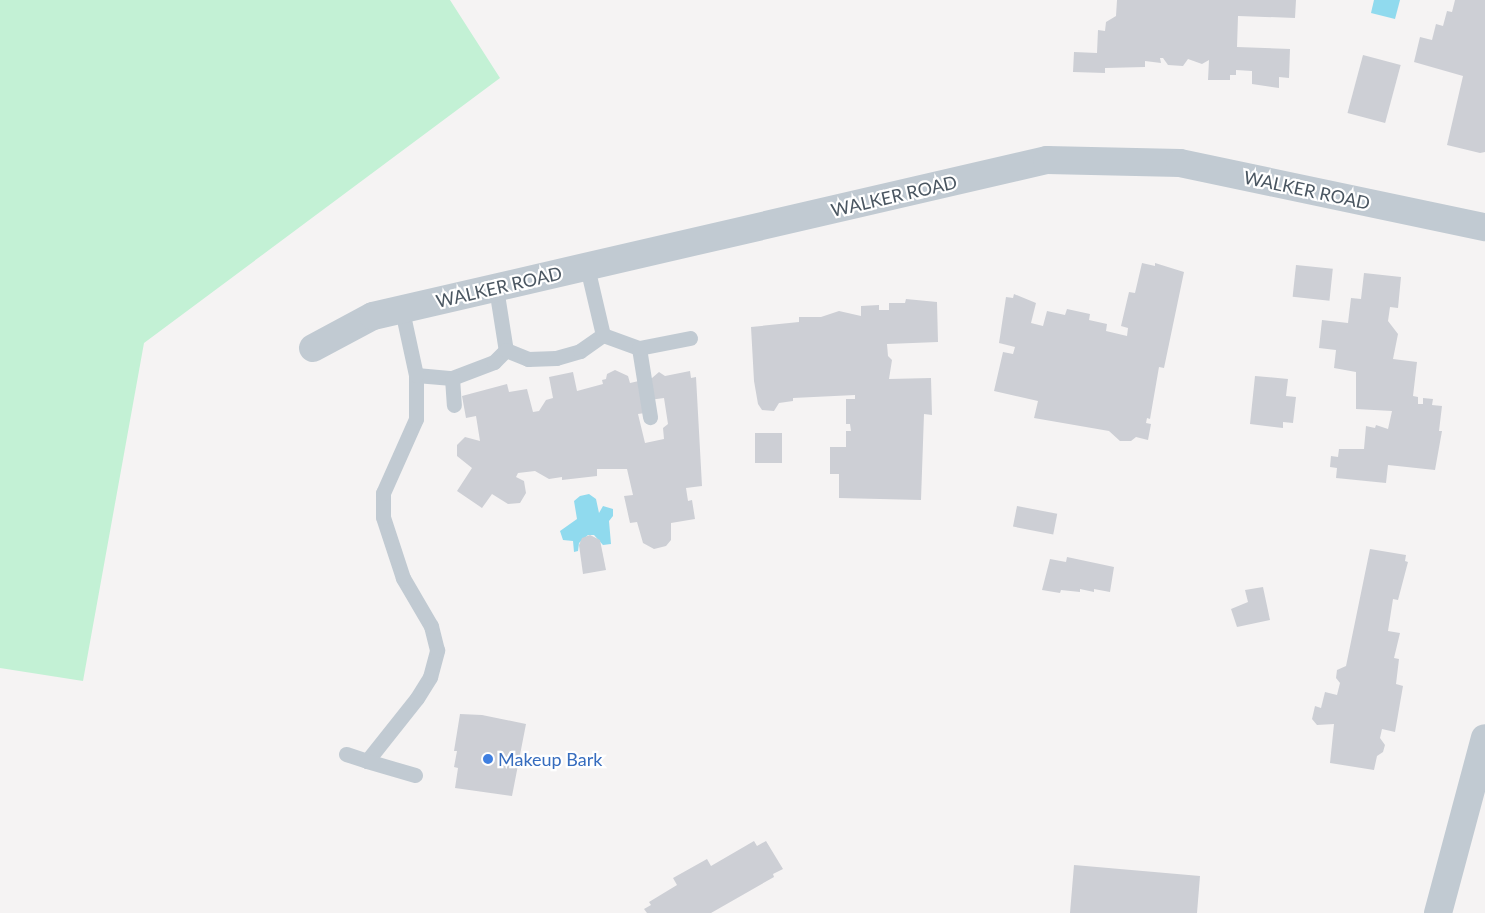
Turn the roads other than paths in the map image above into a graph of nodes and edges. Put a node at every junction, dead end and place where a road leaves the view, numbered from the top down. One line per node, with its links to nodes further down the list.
1 (1485, 227): 2 (street, WALKER ROAD)
2 (586, 267): 3 (street, WALKER ROAD); 5 (lane)
3 (496, 288): 4 (street, WALKER ROAD); 9 (lane)
4 (402, 310): 7 (street, WALKER ROAD); 10 (lane)
5 (602, 335): 8 (lane); 9 (lane)
6 (690, 338): 8 (lane)
7 (313, 348)
8 (639, 348): 13 (lane)
9 (506, 351): 11 (lane)
10 (416, 374): 11 (lane); 16 (lane)
11 (452, 378): 12 (lane)
12 (454, 405)
13 (650, 417)
14 (1485, 738): 18 (street)
15 (346, 754): 16 (lane)
16 (368, 761): 17 (lane)
17 (415, 775)
18 (1438, 913)

